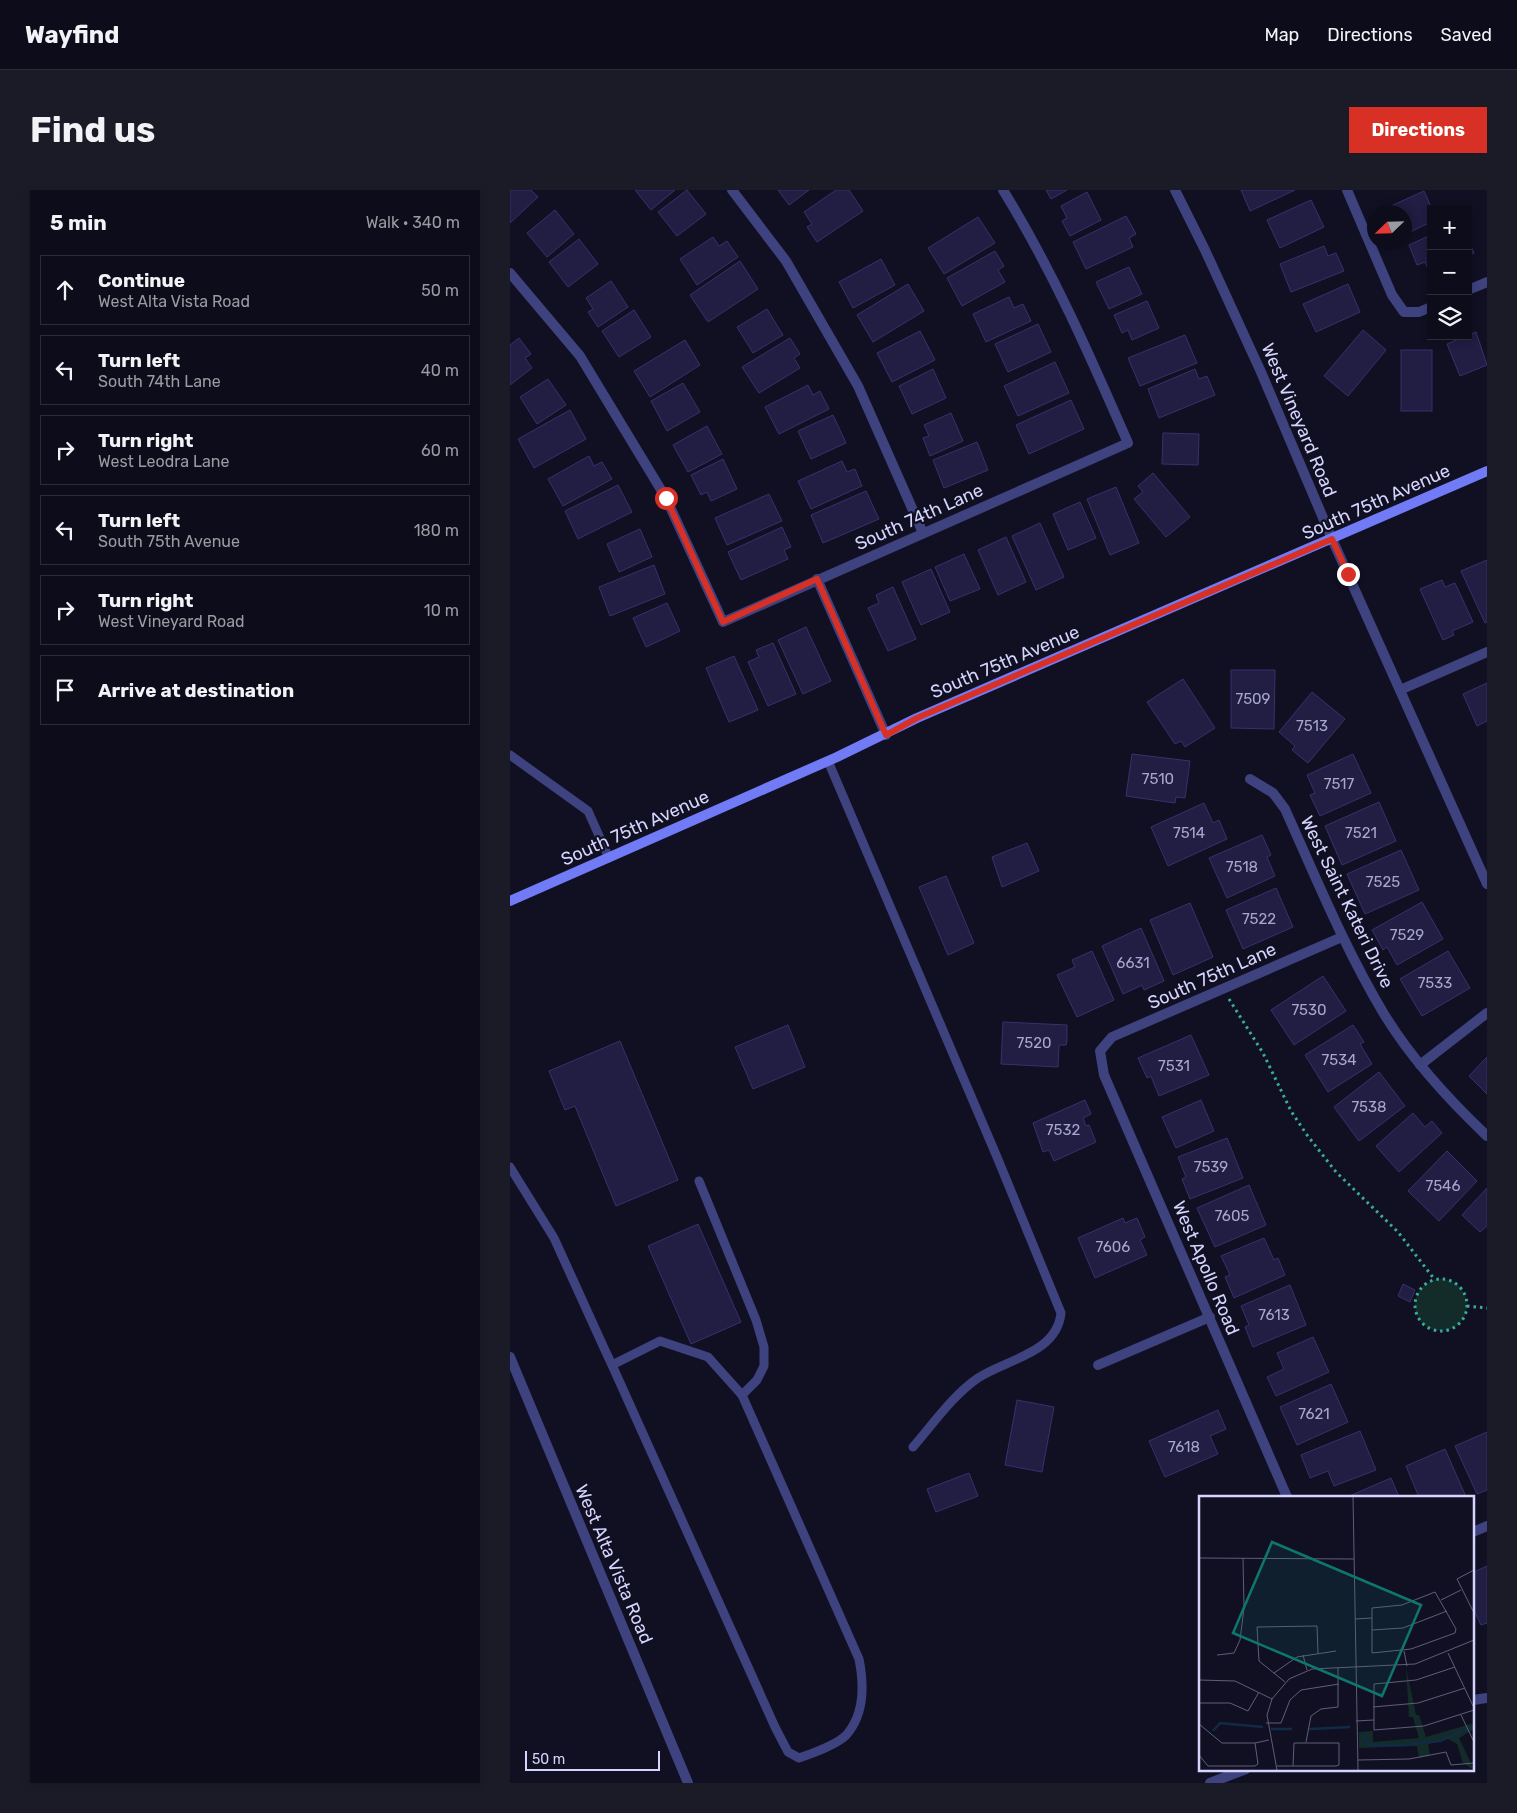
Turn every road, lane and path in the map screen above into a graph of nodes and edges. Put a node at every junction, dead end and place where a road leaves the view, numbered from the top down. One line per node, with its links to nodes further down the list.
1 (732, 190): 10 (street)
2 (1003, 190): 10 (street, South 74th Lane)
3 (1175, 190): 11 (street, West Vineyard Road)
4 (1347, 190): 8 (street)
5 (510, 273): 12 (street, South 74th Lane)
6 (1487, 282): 7 (street)
7 (1472, 288)
8 (1427, 309)
9 (1487, 471): 11 (main road, South 75th Avenue)
10 (923, 532): 12 (street, South 74th Lane)
11 (1332, 539): 14 (street, West Vineyard Road); 15 (main road, South 75th Avenue)
12 (817, 579): 15 (street)
13 (1487, 652): 14 (street)
14 (1400, 690): 20 (street, West Vineyard Road)
15 (886, 735): 17 (main road, South 75th Avenue)
16 (510, 755): 19 (lane)
17 (828, 761): 19 (main road, South 75th Avenue); 38 (lane)
18 (1250, 778): 22 (street, West Saint Kateri Drive)
19 (609, 858): 21 (main road, South 75th Avenue)
20 (1487, 884)
21 (510, 901)
22 (1342, 937): 23 (street, South 75th Lane); 26 (street, West Saint Kateri Drive)
23 (1225, 988): 25 (street, South 75th Lane); 30 (path)
24 (1487, 1013): 26 (street)
25 (1100, 1051): 33 (street, West Apollo Road)
26 (1420, 1065): 27 (street, West Saint Kateri Drive)
27 (1487, 1136)
28 (510, 1166): 35 (lane)
29 (699, 1181): 37 (lane)
30 (1435, 1280): 31 (path); 31 (path)
31 (1467, 1306): 32 (path)
32 (1487, 1308)
33 (1210, 1318): 36 (street); 39 (street, West Apollo Road)
34 (510, 1357): 45 (street, West Alta Vista Road)
35 (612, 1365): 37 (lane); 37 (lane)
36 (1098, 1365)
37 (742, 1396)
38 (913, 1447)
39 (1287, 1496)
40 (1487, 1526): 41 (street)
41 (1474, 1532)
42 (1487, 1698): 43 (street)
43 (1474, 1700)
44 (1243, 1770): 46 (street)
45 (688, 1783)
46 (1210, 1783)

